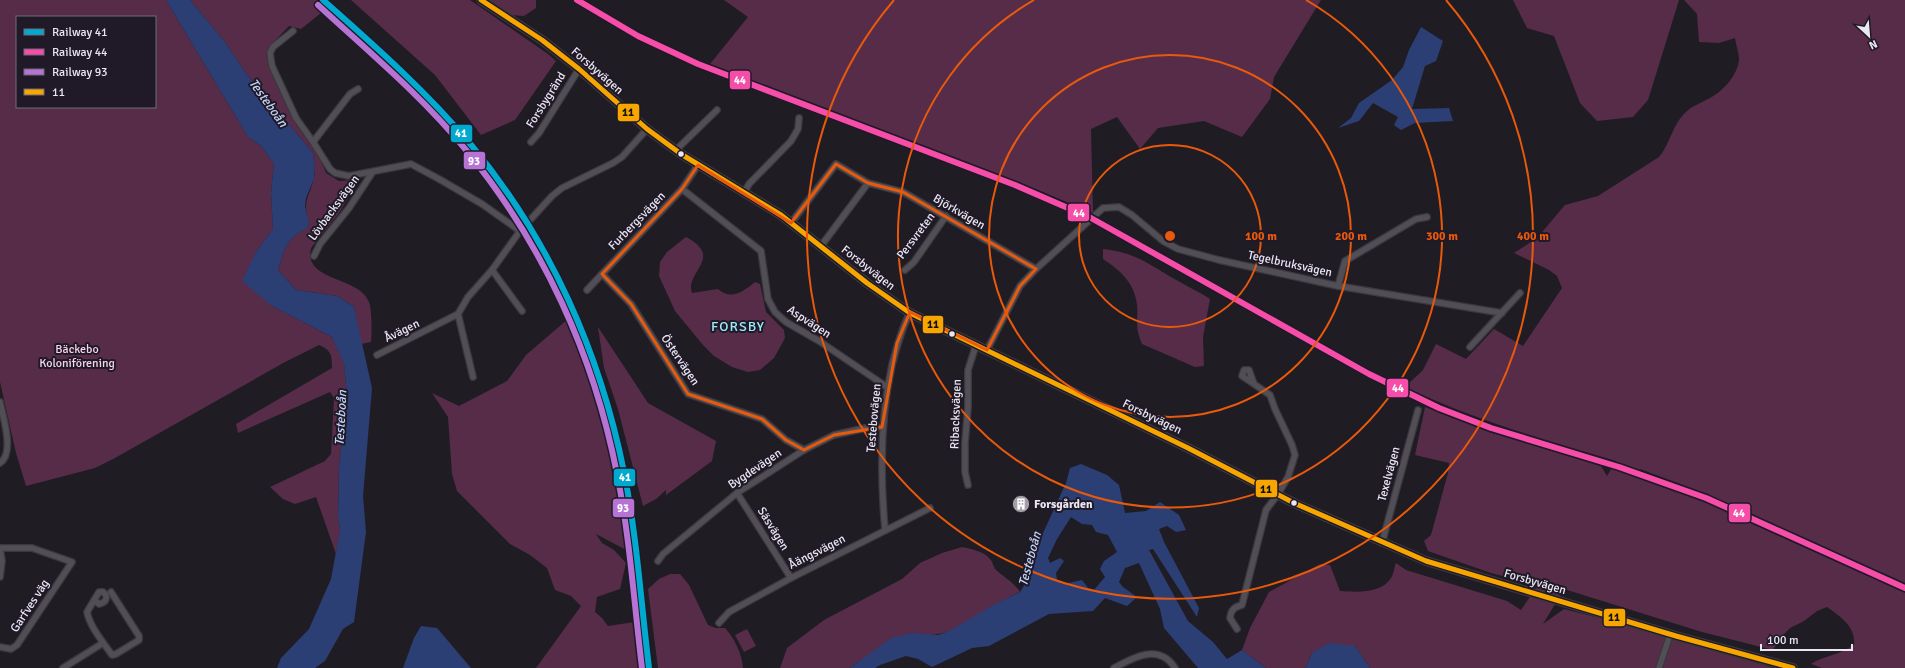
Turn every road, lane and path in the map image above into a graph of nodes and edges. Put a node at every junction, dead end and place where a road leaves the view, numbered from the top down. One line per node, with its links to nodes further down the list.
1 (481, 0): 3 (street, Forsbyvägen)
2 (293, 30): 8 (street, Lövbacksvägen)
3 (579, 69): 7 (street, Forsbyvägen); 9 (street, Forsbygränd)
4 (358, 89): 8 (street)
5 (718, 110): 10 (street)
6 (799, 118): 15 (street)
7 (647, 129): 10 (street, Forsbyvägen); 19 (street)
8 (313, 142): 12 (street, Lövbacksvägen)
9 (531, 142)
10 (676, 150): 11 (street, Forsbyvägen)
11 (698, 165): 14 (street, Furbergsvägen); 15 (street, Forsbyvägen)
12 (372, 173): 19 (street, Lövbacksvägen); 21 (street, Lövbacksvägen)
13 (868, 182): 16 (street, Björkvägen); 18 (street, Björkvägen); 20 (street)
14 (682, 189): 25 (street, Furbergsvägen); 39 (street, Aspvägen)
15 (745, 191): 18 (street, Forsbyvägen)
16 (946, 216): 22 (street, Björkvägen); 24 (street, Persvreten)
17 (1427, 217): 26 (street, Tegelbruksvägen)
18 (791, 223): 20 (street, Forsbyvägen)
19 (520, 231): 23 (street)
20 (821, 246): 30 (street, Forsbyvägen)
21 (314, 256)
22 (1036, 269): 26 (street, Tegelbruksvägen); 35 (street, Tegelbruksvägen)
23 (492, 270): 29 (street); 32 (street)
24 (905, 270)
25 (602, 274): 27 (street, Furbergsvägen); 43 (street, Östervägen)
26 (1338, 286): 31 (street, Tegelbruksvägen)
27 (587, 290)
28 (1520, 293): 31 (street)
29 (522, 311)
30 (910, 313): 33 (street, Forsbyvägen); 39 (street, Testebovägen)
31 (1502, 313): 34 (street)
32 (458, 314): 36 (street, Åvägen); 37 (street)
33 (976, 345): 35 (street, Forsbyvägen); 45 (street, Ribacksvägen)
34 (1470, 347)
35 (987, 350): 47 (street, Forsbyvägen)
36 (377, 355)
37 (474, 377)
38 (1254, 384): 47 (street)
39 (887, 387): 42 (street, Testebovägen)
40 (0, 402): 44 (street)
41 (1418, 410): 50 (street, Texelvägen)
42 (882, 427): 43 (street, Bygdevägen); 49 (street, Testebovägen)
43 (804, 450): 46 (street, Bygdevägen)
44 (0, 463)
45 (968, 485)
46 (737, 493): 52 (street, Bygdevägen); 56 (street, Säsvägen)
47 (1278, 494): 50 (street, Forsbyvägen); 60 (street)
48 (930, 508): 49 (street, Åängsvägen)
49 (885, 529): 56 (street, Åängsvägen)
50 (1382, 543): 61 (street, Forsbyvägen)
51 (0, 549): 53 (street); 55 (street)
52 (658, 561)
53 (72, 562): 54 (street); 63 (street, Garfves väg)
54 (78, 564)
55 (0, 577)
56 (791, 578): 59 (street, Åängsvägen)
57 (112, 592): 62 (street)
58 (94, 600): 62 (street)
59 (719, 623)
60 (1237, 629)
61 (1670, 634): 67 (street); 68 (street, Forsbyvägen)
62 (103, 643): 64 (street)
63 (0, 647)
64 (63, 668)
65 (1114, 668): 66 (street)
66 (1175, 668)
67 (1659, 668)
68 (1793, 668)

